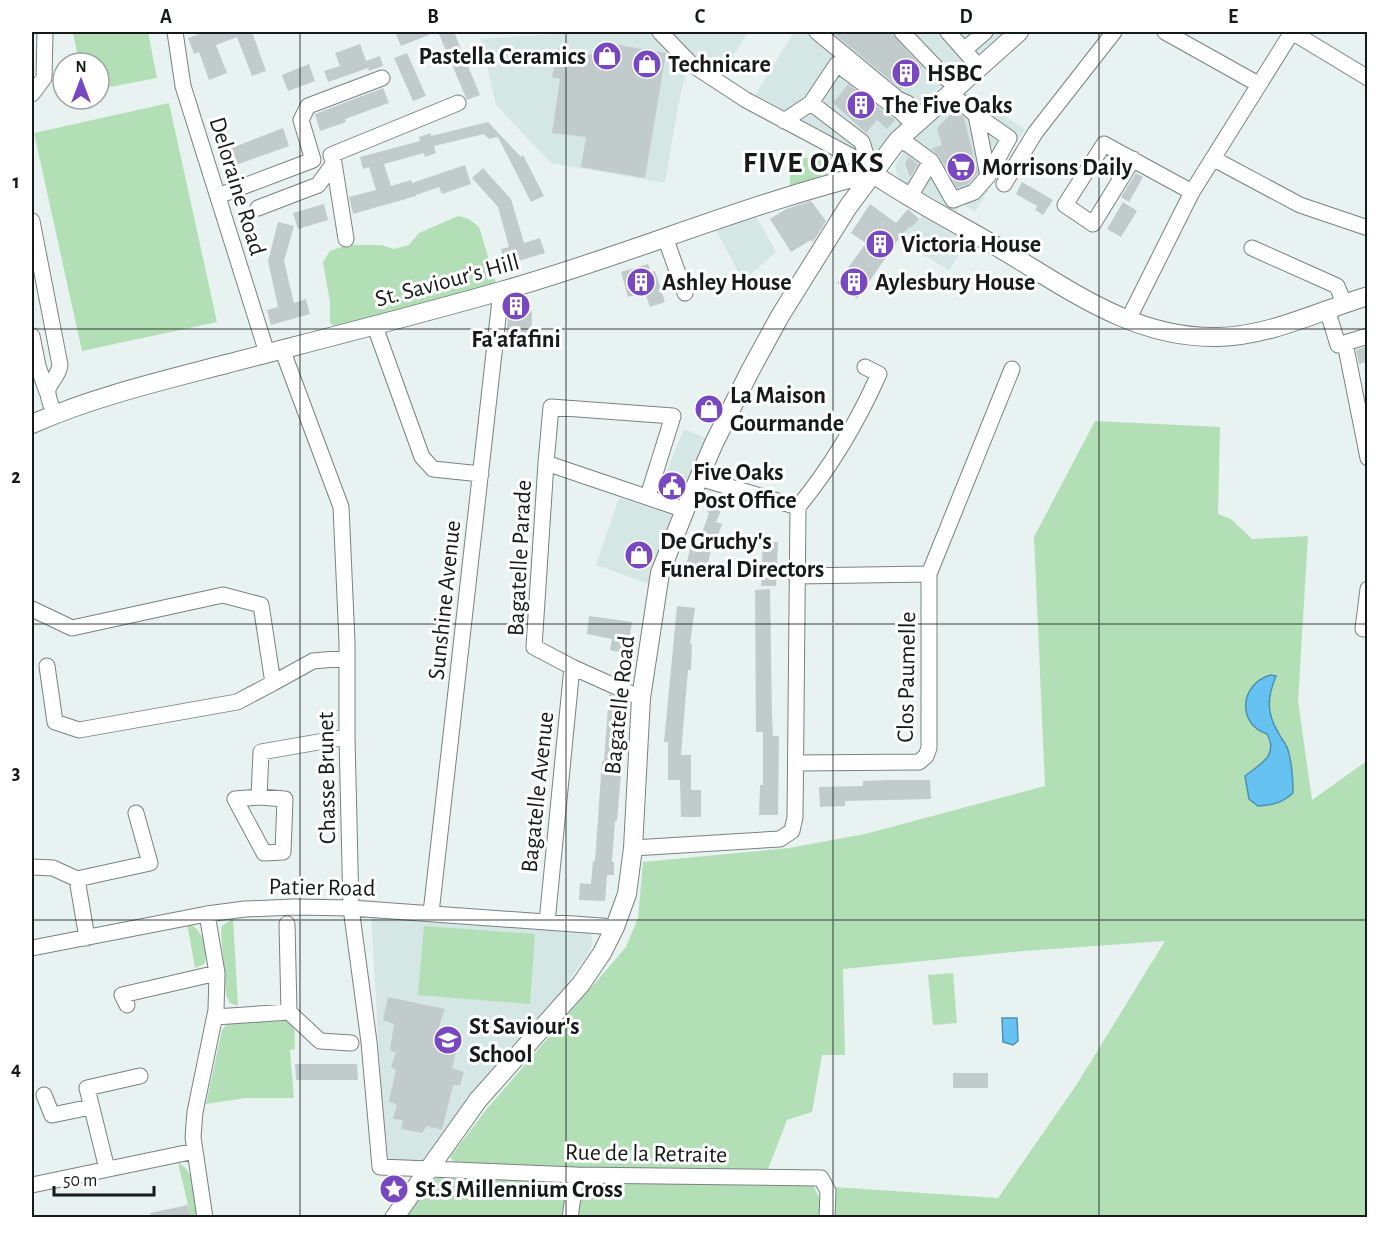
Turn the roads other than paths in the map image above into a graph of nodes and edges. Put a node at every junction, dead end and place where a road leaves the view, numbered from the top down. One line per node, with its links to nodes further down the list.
1 (45, 32): 18 (street)
2 (660, 32): 22 (street)
3 (817, 32): 23 (street)
4 (902, 32): 17 (street)
5 (948, 32): 12 (street)
6 (985, 32): 12 (street)
7 (1019, 32): 13 (main road, Bagatelle Road)
8 (1114, 32): 31 (street)
9 (1165, 32): 16 (street)
10 (1292, 32): 15 (street); 16 (street)
11 (179, 33): 34 (street, Deloraine Road)
12 (964, 50): 13 (street)
13 (979, 67): 17 (main road, Bagatelle Road)
14 (382, 78): 34 (street)
15 (1368, 78)
16 (1258, 84): 26 (street)
17 (954, 90): 21 (street); 23 (main road, Bagatelle Road)
18 (32, 94)
19 (458, 103): 28 (street)
20 (811, 103): 22 (street); 23 (street); 29 (street)
21 (976, 115): 30 (street); 30 (street)
22 (784, 121): 29 (street)
23 (919, 121): 24 (main road, Bagatelle Road)
24 (898, 140): 27 (street); 29 (main road, Bagatelle Road)
25 (1134, 159): 25 (street); 33 (street)
26 (1215, 159): 33 (street); 39 (street)
27 (931, 161): 30 (street); 35 (street)
28 (334, 163): 37 (street); 41 (street)
29 (868, 168): 32 (main road, St. Saviour's Hill); 35 (main road); 36 (main road, Bagatelle Road)
30 (988, 176)
31 (1004, 184)
32 (826, 185): 36 (main road); 40 (main road, St. Saviour's Hill)
33 (1192, 192): 47 (street)
34 (218, 196): 52 (street, Deloraine Road)
35 (909, 198): 47 (main road)
36 (848, 207): 61 (main road, Bagatelle Road)
37 (258, 208)
38 (32, 221): 55 (street)
39 (1368, 228)
40 (665, 237): 43 (main road, St. Saviour's Hill); 44 (street)
41 (346, 239)
42 (1252, 248): 46 (street)
43 (501, 291): 48 (main road, St. Saviour's Hill); 60 (street, Sunshine Avenue)
44 (685, 293)
45 (1368, 296): 46 (main road)
46 (1335, 306): 47 (main road); 51 (street)
47 (1128, 320)
48 (374, 324): 52 (main road, St. Saviour's Hill); 60 (street)
49 (32, 336): 55 (street)
50 (1368, 336): 51 (street)
51 (1345, 343): 58 (street)
52 (274, 351): 56 (main road, St. Saviour's Hill); 70 (street, Chasse Brunet)
53 (865, 368): 63 (street)
54 (1012, 369): 65 (street, Clos Paumelle)
55 (47, 392): 56 (street)
56 (54, 414): 57 (main road, St. Saviour's Hill)
57 (32, 424)
58 (1368, 458)
59 (546, 463): 62 (street, Bagatelle Parade); 62 (street, Bagatelle Parade); 72 (street, Bagatelle Parade)
60 (481, 474): 83 (street, Sunshine Avenue)
61 (699, 478): 63 (street); 64 (main road, Bagatelle Road)
62 (648, 496): 64 (street, Bagatelle Parade)
63 (798, 507): 66 (street)
64 (685, 510): 74 (main road, Bagatelle Road)
65 (930, 574): 66 (street); 76 (street, Clos Paumelle)
66 (796, 576): 76 (street)
67 (1368, 589): 69 (street)
68 (32, 609): 73 (street)
69 (1363, 629)
70 (347, 658): 73 (street); 75 (street, Chasse Brunet)
71 (47, 666): 73 (street)
72 (572, 667): 74 (street, Bagatelle Parade); 85 (street, Bagatelle Avenue)
73 (273, 683)
74 (641, 698): 79 (main road, Bagatelle Road)
75 (347, 737): 77 (street); 82 (street, Chasse Brunet)
76 (796, 763): 79 (street)
77 (259, 797)
78 (136, 813): 81 (street)
79 (633, 848): 87 (main road, Bagatelle Road)
80 (32, 867): 81 (street)
81 (77, 879): 88 (street)
82 (351, 908): 83 (street, Patier Road); 84 (street, Patier Road); 99 (street, Chasse Brunet)
83 (432, 913): 85 (street, Patier Road)
84 (207, 914): 88 (street, Patier Road); 90 (street)
85 (546, 922): 87 (street, Patier Road)
86 (287, 924): 92 (street)
87 (615, 927): 99 (main road, Bagatelle Road)
88 (87, 938): 89 (street, Patier Road)
89 (32, 948)
90 (217, 973): 91 (street); 93 (street)
91 (127, 1005)
92 (289, 1012): 93 (street); 94 (street)
93 (214, 1017): 98 (street)
94 (351, 1043)
95 (140, 1076): 97 (street)
96 (44, 1095): 97 (street)
97 (91, 1107): 100 (street)
98 (195, 1151): 100 (street); 103 (street)
99 (429, 1168): 101 (street, Rue de la Retraite); 104 (main road, Bagatelle Road)
100 (107, 1169): 102 (street)
101 (576, 1175): 105 (street); 106 (street, Rue de la Retraite)
102 (32, 1185)
103 (205, 1218)
104 (394, 1218)
105 (570, 1218)
106 (827, 1218)

